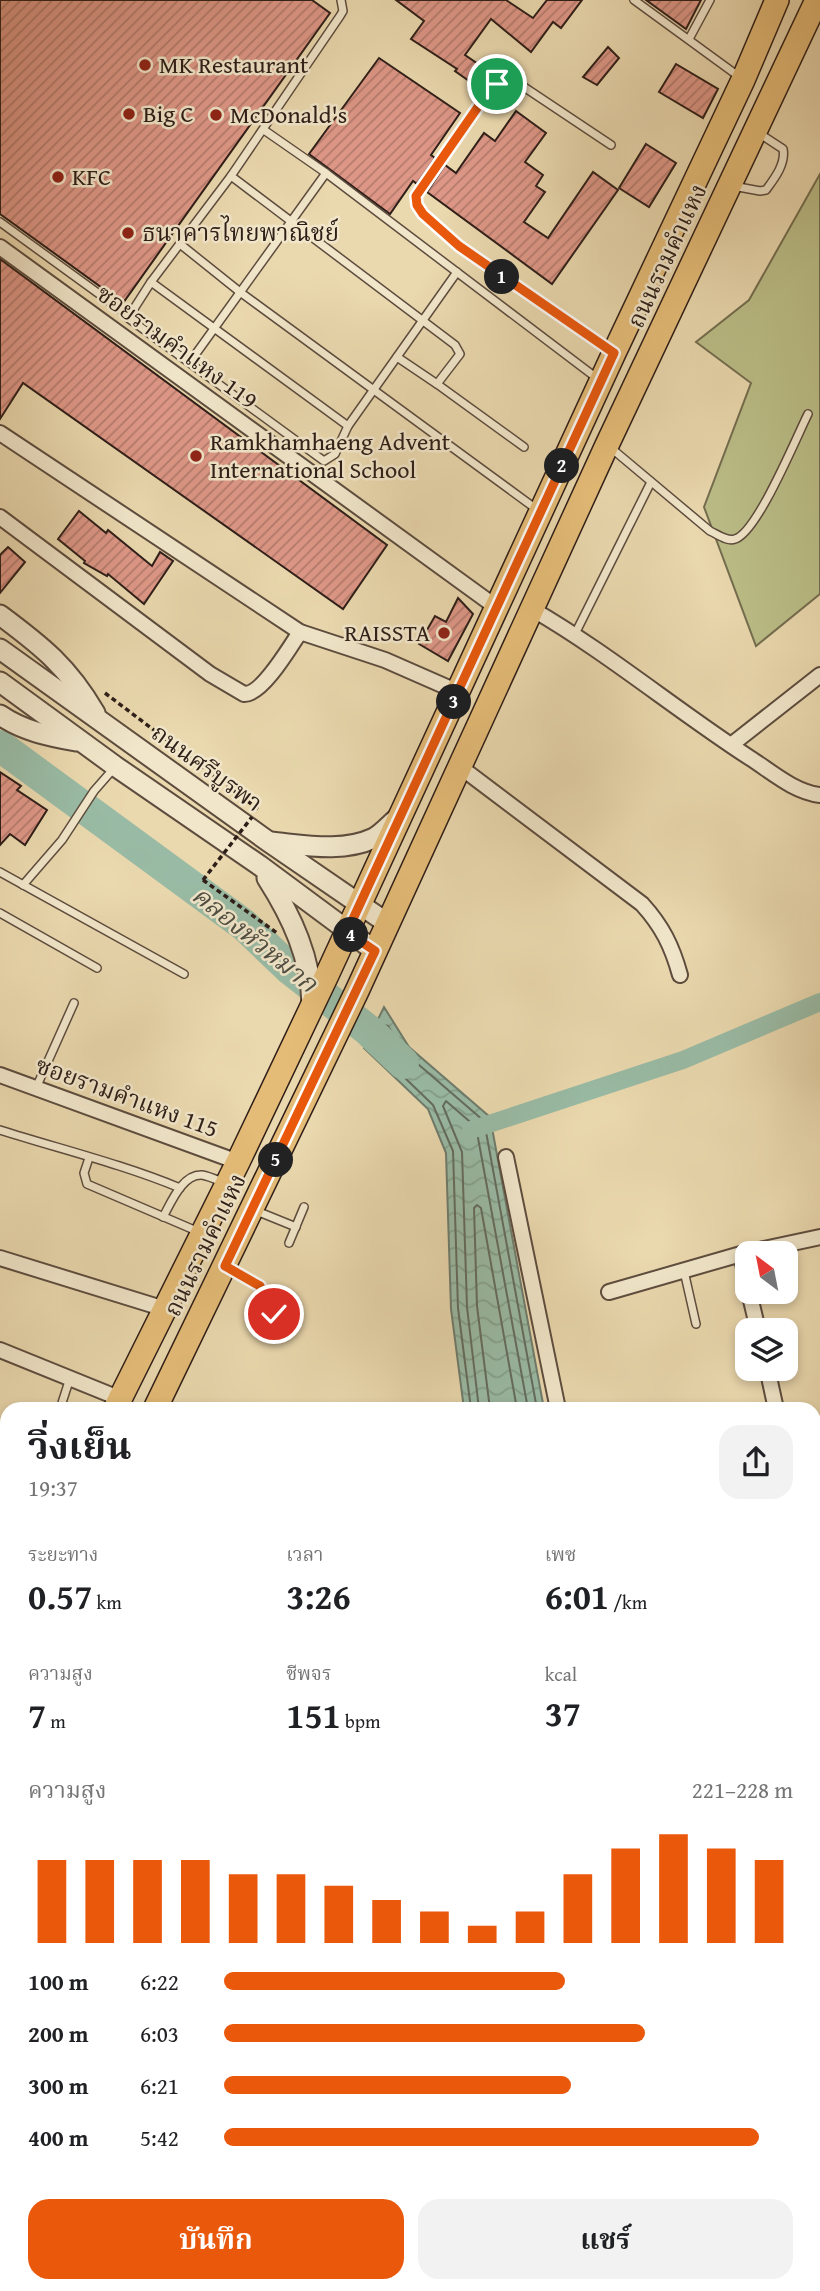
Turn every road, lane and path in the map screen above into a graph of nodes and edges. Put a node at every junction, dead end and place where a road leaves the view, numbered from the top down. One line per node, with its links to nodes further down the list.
1 (341, 0): 8 (lane)
2 (634, 0): 6 (lane)
3 (710, 0): 6 (lane)
4 (777, 0): 7 (main road, ถนนรามคำแหง)
5 (817, 0): 9 (main road, ถนนรามคำแหง)
6 (690, 39): 7 (lane)
7 (743, 80): 24 (main road, ถนนรามคำแหง)
8 (264, 130): 11 (lane); 12 (lane)
9 (756, 132): 13 (main road, ถนนรามคำแหง); 13 (lane)
10 (611, 145): 24 (lane)
11 (326, 173): 14 (lane); 18 (lane)
12 (231, 176): 14 (lane); 16 (lane)
13 (730, 185): 33 (main road, ถนนรามคำแหง)
14 (292, 220): 20 (lane); 22 (lane)
15 (0, 222): 21 (lane)
16 (180, 244): 19 (lane); 20 (lane)
17 (0, 247): 38 (street, ซอยรามคำแหง 119)
18 (457, 272): 22 (lane); 27 (lane)
19 (151, 282): 21 (lane); 23 (lane)
20 (240, 292): 23 (lane); 29 (lane)
21 (128, 315): 26 (lane)
22 (423, 320): 25 (lane); 28 (lane)
23 (214, 329): 26 (lane); 31 (lane)
24 (614, 353): 27 (main road, ถนนรามคำแหง)
25 (397, 357): 28 (lane); 29 (lane)
26 (190, 362): 31 (lane)
27 (601, 382): 36 (main road, ถนนรามคำแหง)
28 (437, 384): 34 (lane)
29 (374, 390): 31 (lane); 36 (lane)
30 (808, 414): 35 (lane)
31 (348, 426)
32 (0, 433): 41 (street)
33 (607, 445): 35 (lane); 39 (main road, ถนนรามคำแหง)
34 (524, 447)
35 (651, 482): 42 (lane)
36 (540, 513): 38 (main road, ถนนรามคำแหง)
37 (0, 517): 41 (street)
38 (496, 607): 47 (main road, ถนนรามคำแหง)
39 (532, 609): 42 (street); 53 (main road, ถนนรามคำแหง)
40 (0, 615): 49 (street)
41 (300, 632): 47 (street)
42 (575, 634): 51 (street)
43 (0, 649): 49 (street, ถนนศรีบูรพา)
44 (820, 675): 51 (street)
45 (0, 682): 50 (street, ถนนศรีบูรพา)
46 (97, 687): 64 (path, bridge)
47 (458, 692): 55 (main road, ถนนรามคำแหง)
48 (0, 715): 50 (street)
49 (99, 720): 56 (street, ถนนศรีบูรพา)
50 (83, 743): 52 (street, ถนนศรีบูรพา)
51 (731, 745): 54 (street)
52 (116, 766): 57 (street, ถนนศรีบูรพา); 59 (lane)
53 (459, 766): 62 (main road, ถนนรามคำแหง); 68 (street)
54 (820, 795)
55 (401, 815): 56 (street); 60 (main road, ถนนรามคำแหง)
56 (269, 842): 60 (street, ถนนศรีบูรพา)
57 (259, 865): 63 (street, ถนนศรีบูรพา); 64 (street)
58 (1, 876): 59 (lane)
59 (23, 884): 67 (lane)
60 (359, 905): 62 (street, ถนนศรีบูรพา); 63 (main road, ถนนรามคำแหง)
61 (0, 913): 66 (lane)
62 (387, 923): 65 (main road, ถนนรามคำแหง)
63 (347, 932): 65 (street, ถนนศรีบูรพา); 70 (main road, ถนนรามคำแหง)
64 (289, 933): 70 (street)
65 (375, 951): 80 (main road, ถนนรามคำแหง)
66 (97, 968)
67 (184, 974)
68 (680, 975)
69 (74, 1003): 72 (lane)
70 (312, 1006): 76 (main road, ถนนรามคำแหง)
71 (0, 1075): 72 (street, ซอยรามคำแหง 115)
72 (36, 1088): 76 (street, ซอยรามคำแหง 115)
73 (0, 1130): 75 (lane)
74 (506, 1157): 102 (street)
75 (89, 1158): 78 (lane); 81 (lane)
76 (238, 1163): 77 (main road, ถนนรามคำแหง)
77 (227, 1184): 78 (lane); 83 (main road, ถนนรามคำแหง)
78 (180, 1188): 81 (lane)
79 (304, 1207): 82 (lane)
80 (252, 1209): 82 (lane); 89 (main road, ถนนรามคำแหง)
81 (163, 1217): 83 (lane)
82 (296, 1227): 86 (lane)
83 (202, 1234): 92 (main road, ถนนรามคำแหง)
84 (820, 1237): 85 (street)
85 (798, 1242)
86 (289, 1243)
87 (735, 1256): 90 (street)
88 (0, 1258): 92 (street)
89 (225, 1266): 93 (lane); 101 (main road, ถนนรามคำแหง)
90 (684, 1271): 91 (street); 94 (lane)
91 (609, 1292)
92 (165, 1309): 100 (main road, ถนนรามคำแหง)
93 (274, 1314)
94 (696, 1324)
95 (0, 1350): 96 (street)
96 (70, 1378): 98 (lane); 99 (street)
97 (770, 1381): 103 (street)
98 (62, 1402)
99 (114, 1402)
100 (119, 1402)
101 (158, 1402)
102 (557, 1402)
103 (774, 1402)

